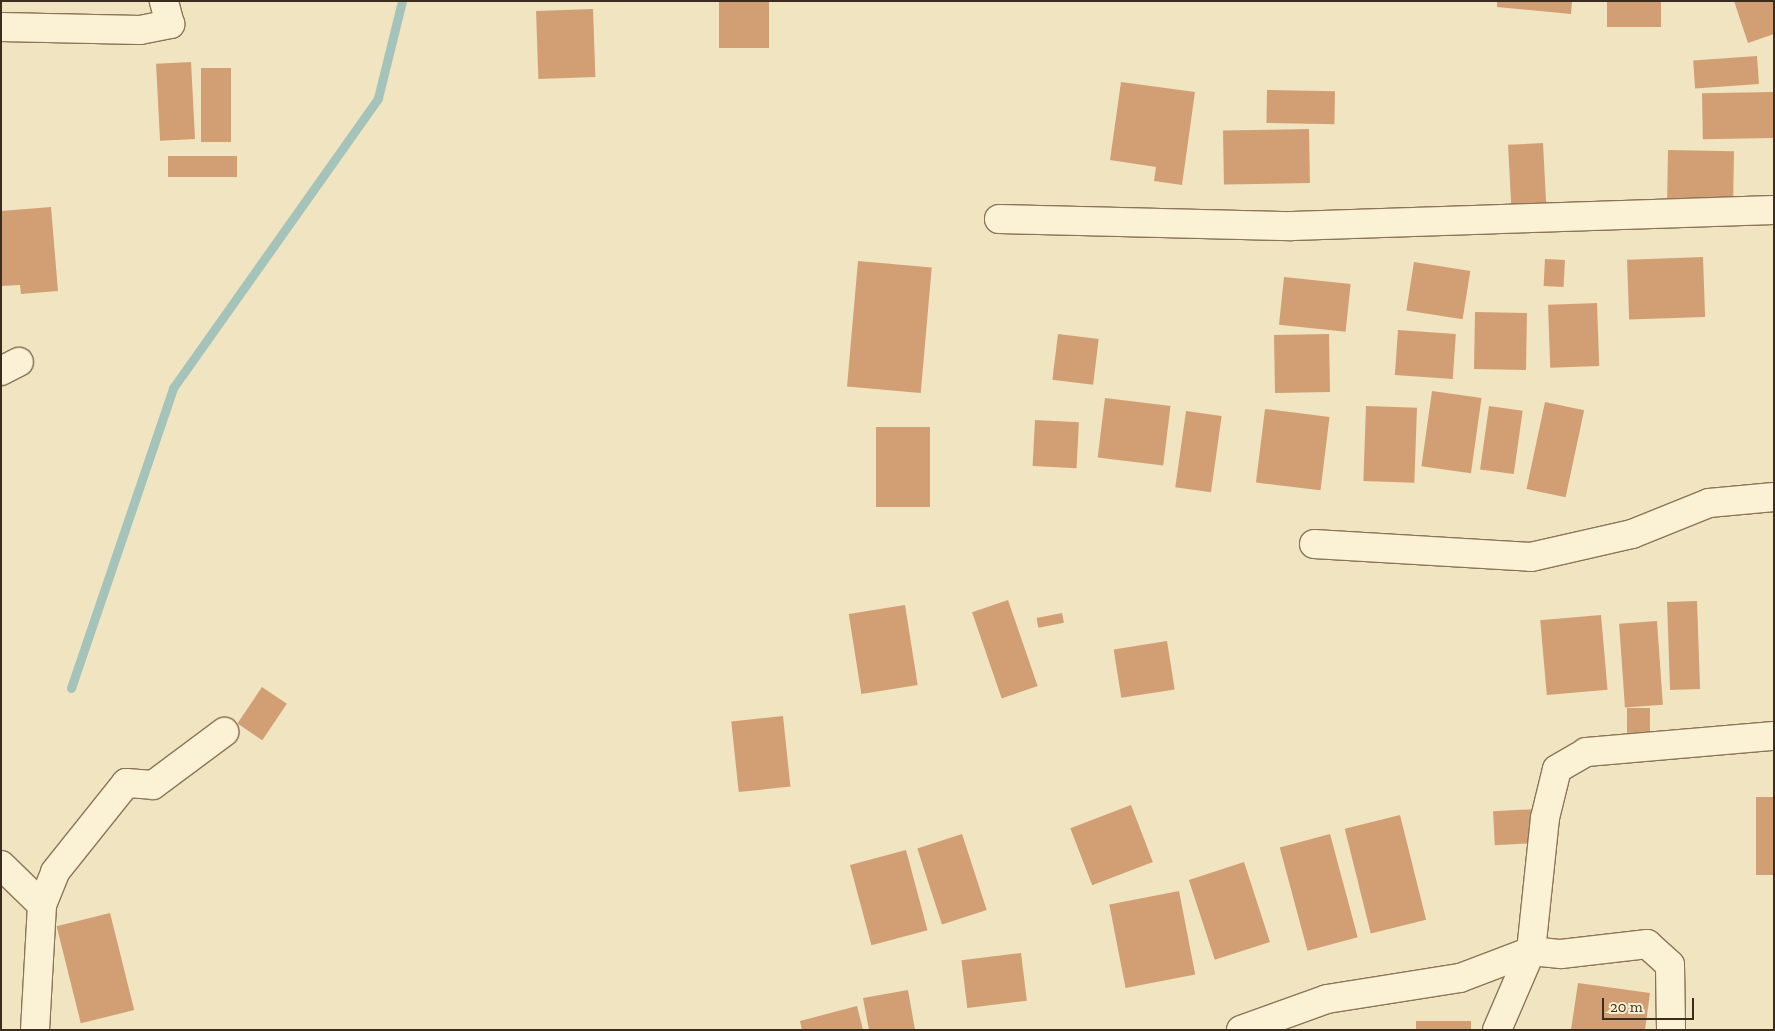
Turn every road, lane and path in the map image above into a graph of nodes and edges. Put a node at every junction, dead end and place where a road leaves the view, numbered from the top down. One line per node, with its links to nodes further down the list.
1 (164, 1): 2 (street)
2 (1, 27)
3 (1774, 210): 4 (street)
4 (999, 219)
5 (1774, 497): 6 (street)
6 (1314, 544)
7 (224, 732): 10 (street)
8 (1774, 736): 11 (street)
9 (1, 865): 10 (street)
10 (42, 905): 12 (street)
11 (1530, 951): 13 (street); 14 (street); 15 (street)
12 (35, 1030)
13 (1241, 1030)
14 (1497, 1030)
15 (1671, 1030)

